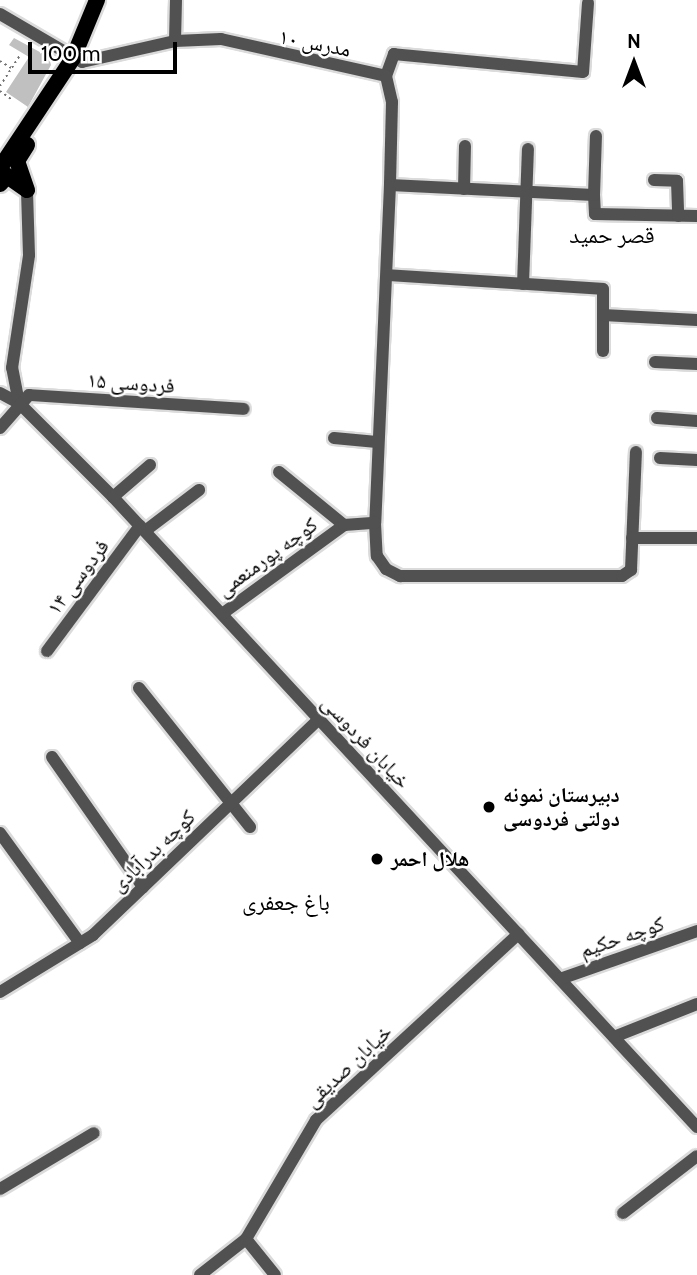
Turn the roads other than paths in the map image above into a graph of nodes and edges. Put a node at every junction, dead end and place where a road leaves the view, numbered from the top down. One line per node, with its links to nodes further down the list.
1 (97, 0): 6 (main road)
2 (176, 0): 5 (street)
3 (588, 3): 7 (street)
4 (0, 14): 6 (street)
5 (175, 41): 6 (street, مدرس ۱۰); 7 (street, مدرس ۱۰)
6 (73, 58): 8 (main road)
7 (386, 76): 15 (street)
8 (38, 117): 12 (main road); 17 (main road)
9 (597, 136): 19 (street)
10 (466, 146): 16 (street)
11 (528, 149): 18 (street)
12 (0, 168)
13 (654, 180): 20 (street)
14 (0, 184): 17 (main road)
15 (390, 185): 16 (street); 22 (street)
16 (464, 189): 18 (street)
17 (27, 190): 29 (street)
18 (527, 192): 19 (street); 23 (street)
19 (594, 195): 20 (street)
20 (678, 216): 21 (street)
21 (697, 216)
22 (387, 275): 23 (street); 37 (street)
23 (523, 284): 24 (street)
24 (603, 315): 25 (street); 26 (street)
25 (697, 320)
26 (603, 351)
27 (655, 362): 28 (street)
28 (697, 364)
29 (6, 371): 31 (street)
30 (0, 393): 31 (street, خیابان فردوسی)
31 (19, 403): 32 (street, فردوسی ۱۵); 35 (street); 44 (street, خیابان فردوسی)
32 (244, 410)
33 (657, 418): 34 (street)
34 (697, 421)
35 (0, 428)
36 (334, 438): 37 (street)
37 (377, 442): 45 (street)
38 (636, 452): 48 (street)
39 (660, 458): 40 (street)
40 (697, 460)
41 (150, 465): 44 (street)
42 (279, 472): 46 (street)
43 (199, 490): 47 (street, فردوسی ۱۴)
44 (113, 497): 47 (street, خیابان فردوسی)
45 (375, 523): 46 (street, کوچه پورمنعمی); 48 (street)
46 (344, 525): 50 (street, کوچه پورمنعمی)
47 (142, 529): 50 (street, خیابان فردوسی); 51 (street, فردوسی ۱۴)
48 (632, 538): 49 (street)
49 (697, 538)
50 (222, 614): 53 (street, خیابان فردوسی)
51 (47, 651)
52 (139, 688): 55 (street)
53 (318, 719): 55 (street, کوچه بدرآبادی); 60 (street, خیابان فردوسی)
54 (52, 757): 58 (street)
55 (231, 803): 56 (street); 58 (street, کوچه بدرآبادی)
56 (250, 827)
57 (0, 833): 61 (street)
58 (143, 887): 61 (street, کوچه بدرآبادی)
59 (697, 931): 62 (street, کوچه حکیم)
60 (518, 934): 62 (street, خیابان فردوسی); 71 (street, خیابان صدیقی)
61 (80, 943): 63 (street, کوچه بدرآبادی)
62 (560, 979): 65 (street, خیابان فردوسی)
63 (0, 992)
64 (697, 1004): 65 (street)
65 (614, 1037): 66 (street, خیابان فردوسی)
66 (697, 1126)
67 (94, 1133): 69 (street)
68 (697, 1156): 70 (street)
69 (0, 1189)
70 (623, 1213)
71 (246, 1239): 72 (street, خیابان صدیقی); 73 (street)
72 (200, 1275)
73 (275, 1275)

